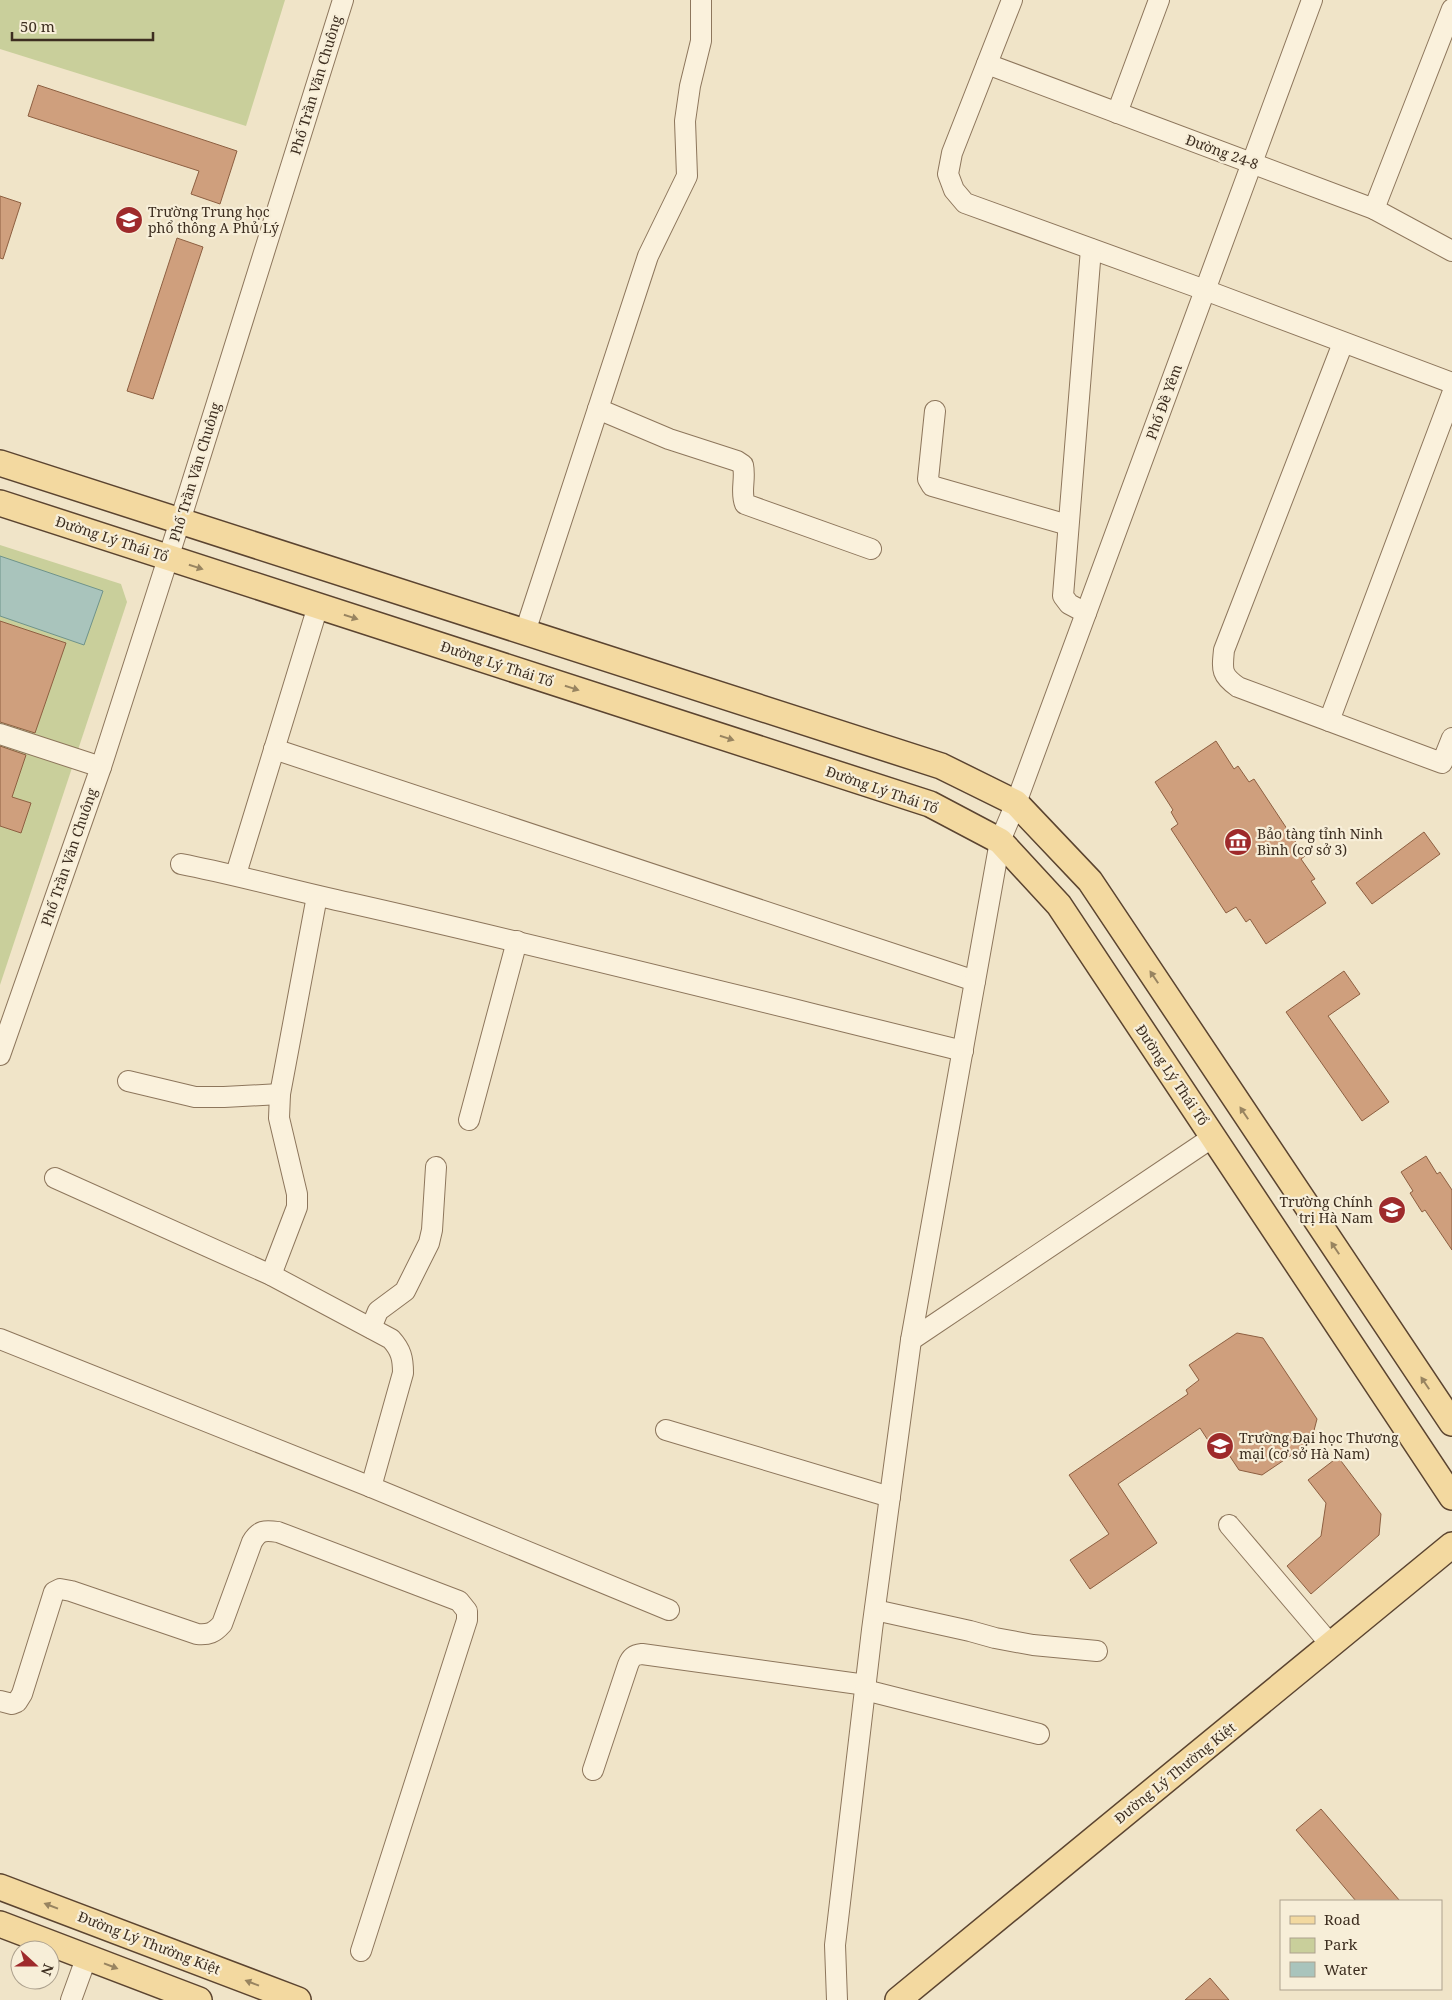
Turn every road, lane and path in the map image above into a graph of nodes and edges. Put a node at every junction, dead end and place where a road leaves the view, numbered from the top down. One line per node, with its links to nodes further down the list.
1 (343, 0): 21 (street, Phố Trần Văn Chuông)
2 (701, 0): 17 (street)
3 (1012, 0): 7 (street)
4 (1160, 0): 8 (street)
5 (1312, 0): 9 (street, Phố Đề Yêm)
6 (1452, 9): 10 (street)
7 (987, 64): 8 (street, Đường 24-8); 11 (street)
8 (1116, 113): 9 (street, Đường 24-8)
9 (1252, 163): 10 (street, Đường 24-8); 13 (street, Phố Đề Yêm)
10 (1374, 208): 12 (street, Đường 24-8)
11 (1090, 249): 13 (street); 22 (street)
12 (1452, 251)
13 (1204, 290): 14 (street); 26 (street, Phố Đề Yêm)
14 (1343, 342): 15 (street); 28 (street)
15 (1452, 384)
16 (1452, 394): 28 (street)
17 (598, 409): 23 (street); 27 (street)
18 (935, 411): 22 (street)
19 (0, 463): 21 (main road)
20 (0, 503): 24 (main road, Đường Lý Thái Tổ)
21 (180, 521): 24 (street, Phố Trần Văn Chuông); 27 (main road)
22 (1068, 525): 26 (street)
23 (871, 549)
24 (168, 558): 25 (main road, Đường Lý Thái Tổ, one-way to 25); 32 (street, Phố Trần Văn Chuông)
25 (318, 606): 31 (street); 34 (main road, Đường Lý Thái Tổ, one-way to 34)
26 (1086, 613): 33 (street, Phố Đề Yêm)
27 (525, 632): 33 (main road)
28 (1329, 721): 30 (street)
29 (0, 734): 32 (street)
30 (1452, 738)
31 (274, 749): 36 (street); 39 (street)
32 (101, 766): 41 (street, Phố Trần Văn Chuông)
33 (1016, 803): 34 (street, Phố Đề Yêm); 52 (main road, one-way to 33)
34 (1000, 842): 39 (street, Phố Đề Yêm); 45 (main road, Đường Lý Thái Tổ)
35 (181, 864): 36 (street)
36 (236, 874): 37 (street)
37 (317, 896): 38 (street); 43 (street)
38 (517, 941): 40 (street); 44 (street)
39 (975, 980): 40 (street, Phố Đề Yêm)
40 (963, 1051): 51 (street, Phố Đề Yêm)
41 (0, 1055)
42 (128, 1081): 43 (street)
43 (280, 1094): 48 (street)
44 (468, 1120)
45 (1213, 1137): 51 (street); 56 (main road, Đường Lý Thái Tổ)
46 (436, 1167): 49 (street)
47 (55, 1178): 48 (street)
48 (271, 1275): 49 (street)
49 (371, 1328): 54 (street)
50 (0, 1340): 54 (street)
51 (911, 1340): 55 (street, Phố Đề Yêm)
52 (1452, 1423)
53 (666, 1430): 55 (street)
54 (371, 1487): 59 (street)
55 (890, 1497): 60 (street, Phố Đề Yêm)
56 (1452, 1498)
57 (1229, 1525): 61 (street)
58 (1452, 1545): 61 (main road, Đường Lý Thường Kiệt)
59 (669, 1610)
60 (875, 1610): 62 (street); 63 (street, Phố Đề Yêm)
61 (1331, 1645): 75 (main road, Đường Lý Thường Kiệt)
62 (1097, 1651)
63 (866, 1688): 65 (street); 66 (street); 74 (street, Phố Đề Yêm)
64 (0, 1701): 69 (street)
65 (1039, 1734)
66 (594, 1770)
67 (0, 1887): 73 (main road, Đường Lý Thường Kiệt, one-way to 67)
68 (0, 1924): 70 (main road)
69 (361, 1951)
70 (87, 1956): 71 (street); 72 (main road, one-way to 72)
71 (70, 2000)
72 (199, 2000)
73 (298, 2000)
74 (837, 2000)
75 (898, 2000)

